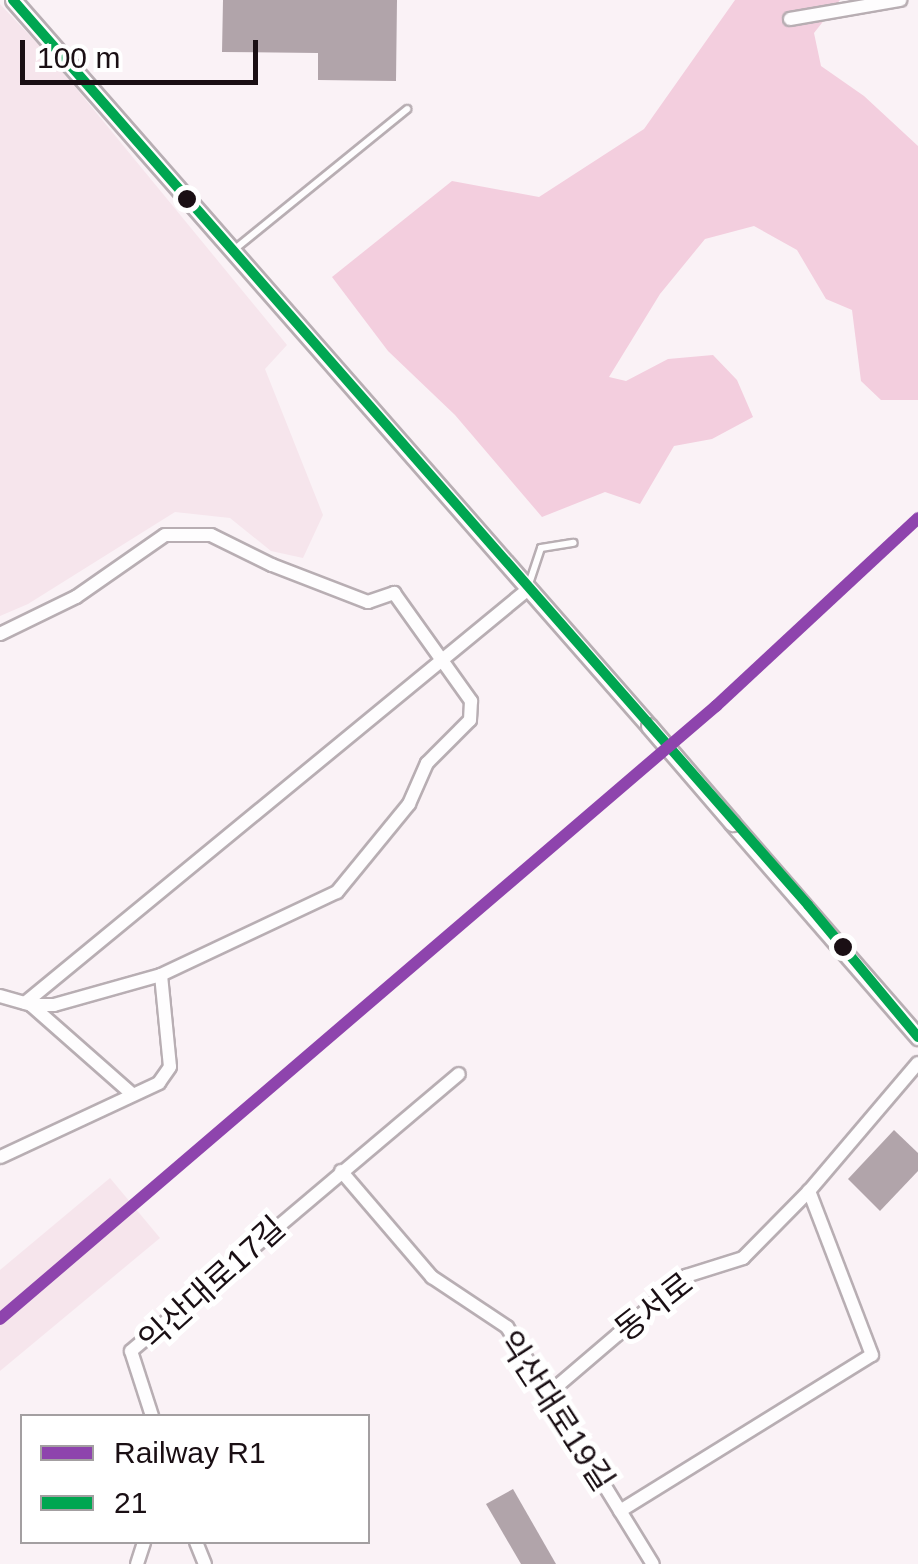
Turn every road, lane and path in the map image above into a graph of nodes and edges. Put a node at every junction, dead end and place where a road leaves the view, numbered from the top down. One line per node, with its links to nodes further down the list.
1 (900, 0): 3 (street)
2 (19, 4): 5 (street)
3 (790, 19)
4 (406, 109): 5 (lane)
5 (234, 250): 7 (street)
6 (574, 543): 7 (lane)
7 (527, 590): 9 (street); 13 (street, bridge)
8 (0, 634): 9 (street)
9 (442, 659): 10 (street); 12 (street)
10 (161, 975): 12 (street); 16 (street)
11 (0, 996): 12 (street)
12 (28, 1004): 16 (street)
13 (918, 1037)
14 (918, 1062): 19 (street, 동서로)
15 (459, 1074): 18 (street)
16 (132, 1094): 17 (street)
17 (0, 1156)
18 (341, 1171): 20 (street, 익산대로19길); 21 (street, 익산대로17길)
19 (809, 1191): 20 (street, 동서로); 22 (street, 익산대로19길)
20 (548, 1394): 22 (street, 익산대로19길)
21 (151, 1414)
22 (620, 1511): 23 (street, 익산대로19길)
23 (653, 1564)

